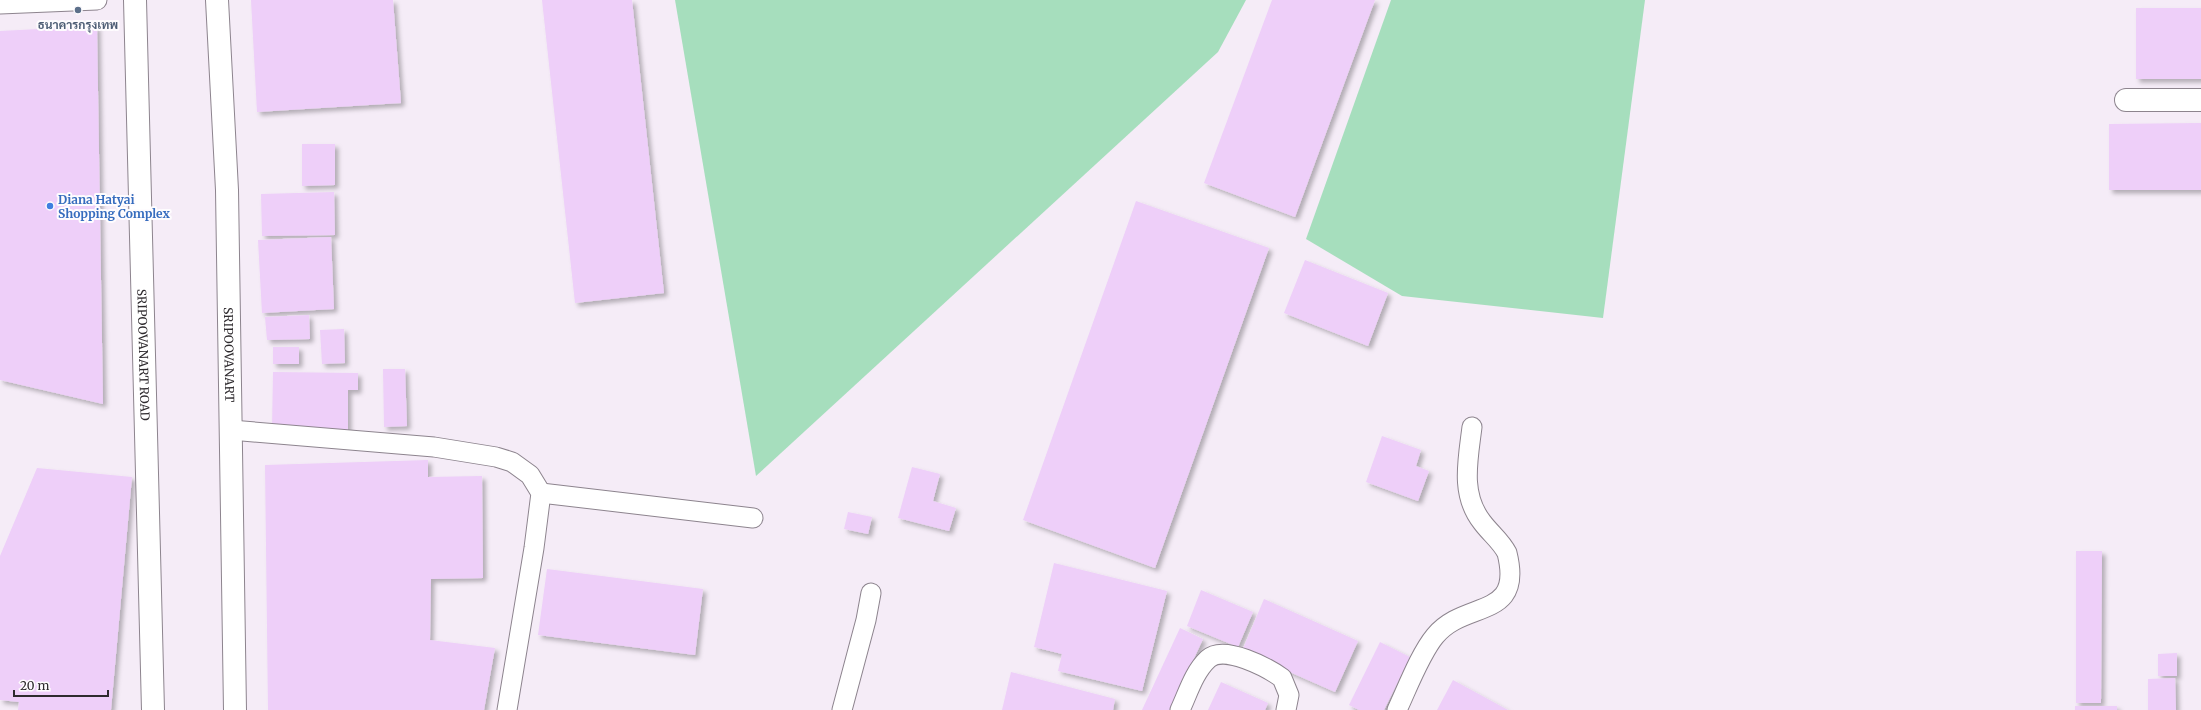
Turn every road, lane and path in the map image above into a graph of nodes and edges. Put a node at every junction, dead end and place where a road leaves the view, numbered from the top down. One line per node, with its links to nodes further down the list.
1 (97, 0): 4 (lane)
2 (135, 0): 12 (main road, SRIPOOVANART ROAD)
3 (217, 0): 8 (main road, SRIPOOVANART)
4 (0, 4)
5 (2126, 100): 6 (main road)
6 (2201, 100)
7 (1472, 427): 18 (lane)
8 (231, 430): 9 (lane); 13 (main road, SRIPOOVANART)
9 (541, 493): 10 (lane); 14 (lane)
10 (753, 518)
11 (871, 593): 15 (lane)
12 (153, 710)
13 (235, 710)
14 (507, 710)
15 (842, 710)
16 (1180, 710): 17 (lane)
17 (1286, 710)
18 (1397, 710)

